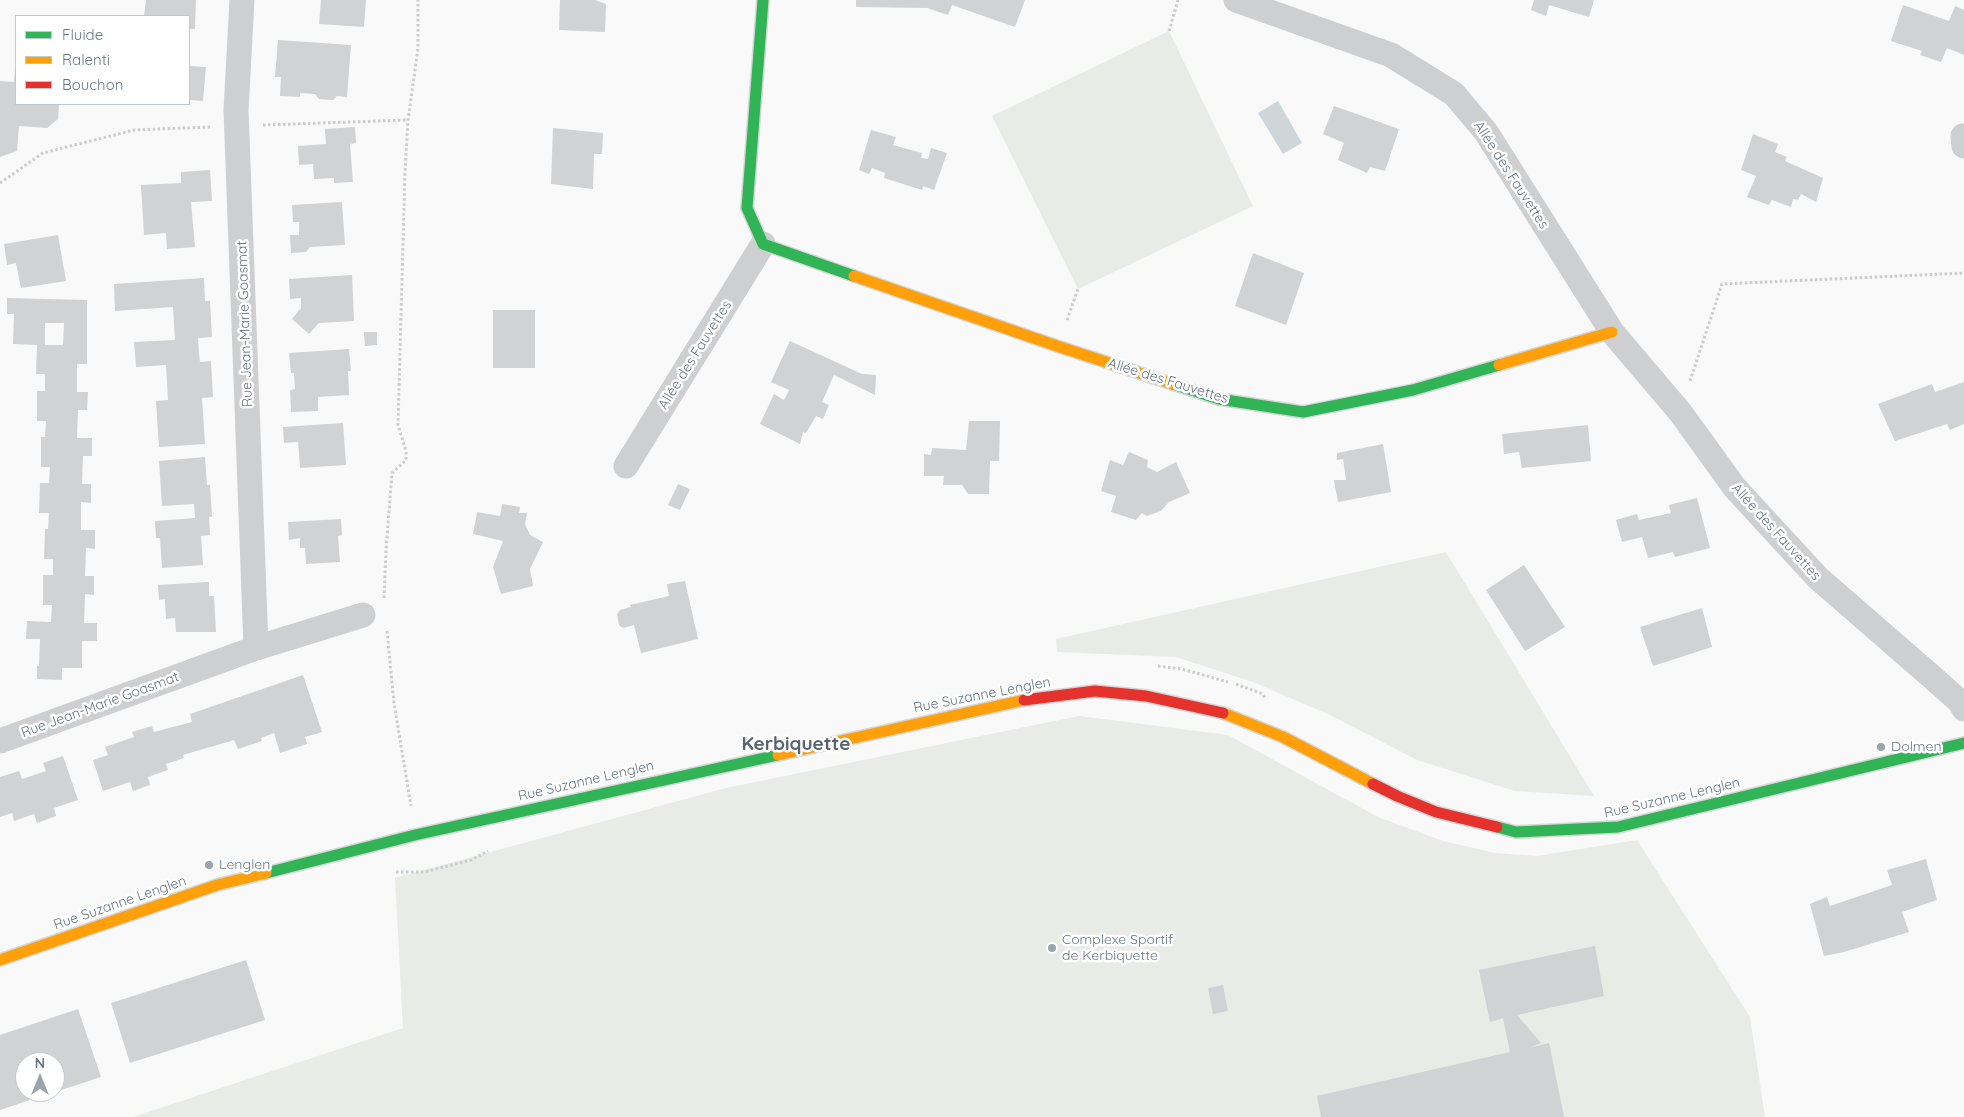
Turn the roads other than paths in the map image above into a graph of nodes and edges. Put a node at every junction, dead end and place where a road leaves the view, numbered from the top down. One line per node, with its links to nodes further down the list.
1 (242, 0): 10 (street, Rue Jean-Marie Goasmat)
2 (763, 0): 6 (street)
3 (1236, 0): 7 (street, Allée des Fauvettes)
4 (1964, 136): 5 (street)
5 (1964, 146)
6 (763, 244): 7 (street, Allée des Fauvettes); 8 (street, Allée des Fauvettes)
7 (1612, 332): 11 (street, Allée des Fauvettes)
8 (626, 466)
9 (378, 615): 10 (street, Rue Jean-Marie Goasmat)
10 (256, 648): 12 (street, Rue Jean-Marie Goasmat)
11 (1964, 709)
12 (0, 741)
13 (1964, 743): 14 (street, Rue Suzanne Lenglen)
14 (0, 960)

